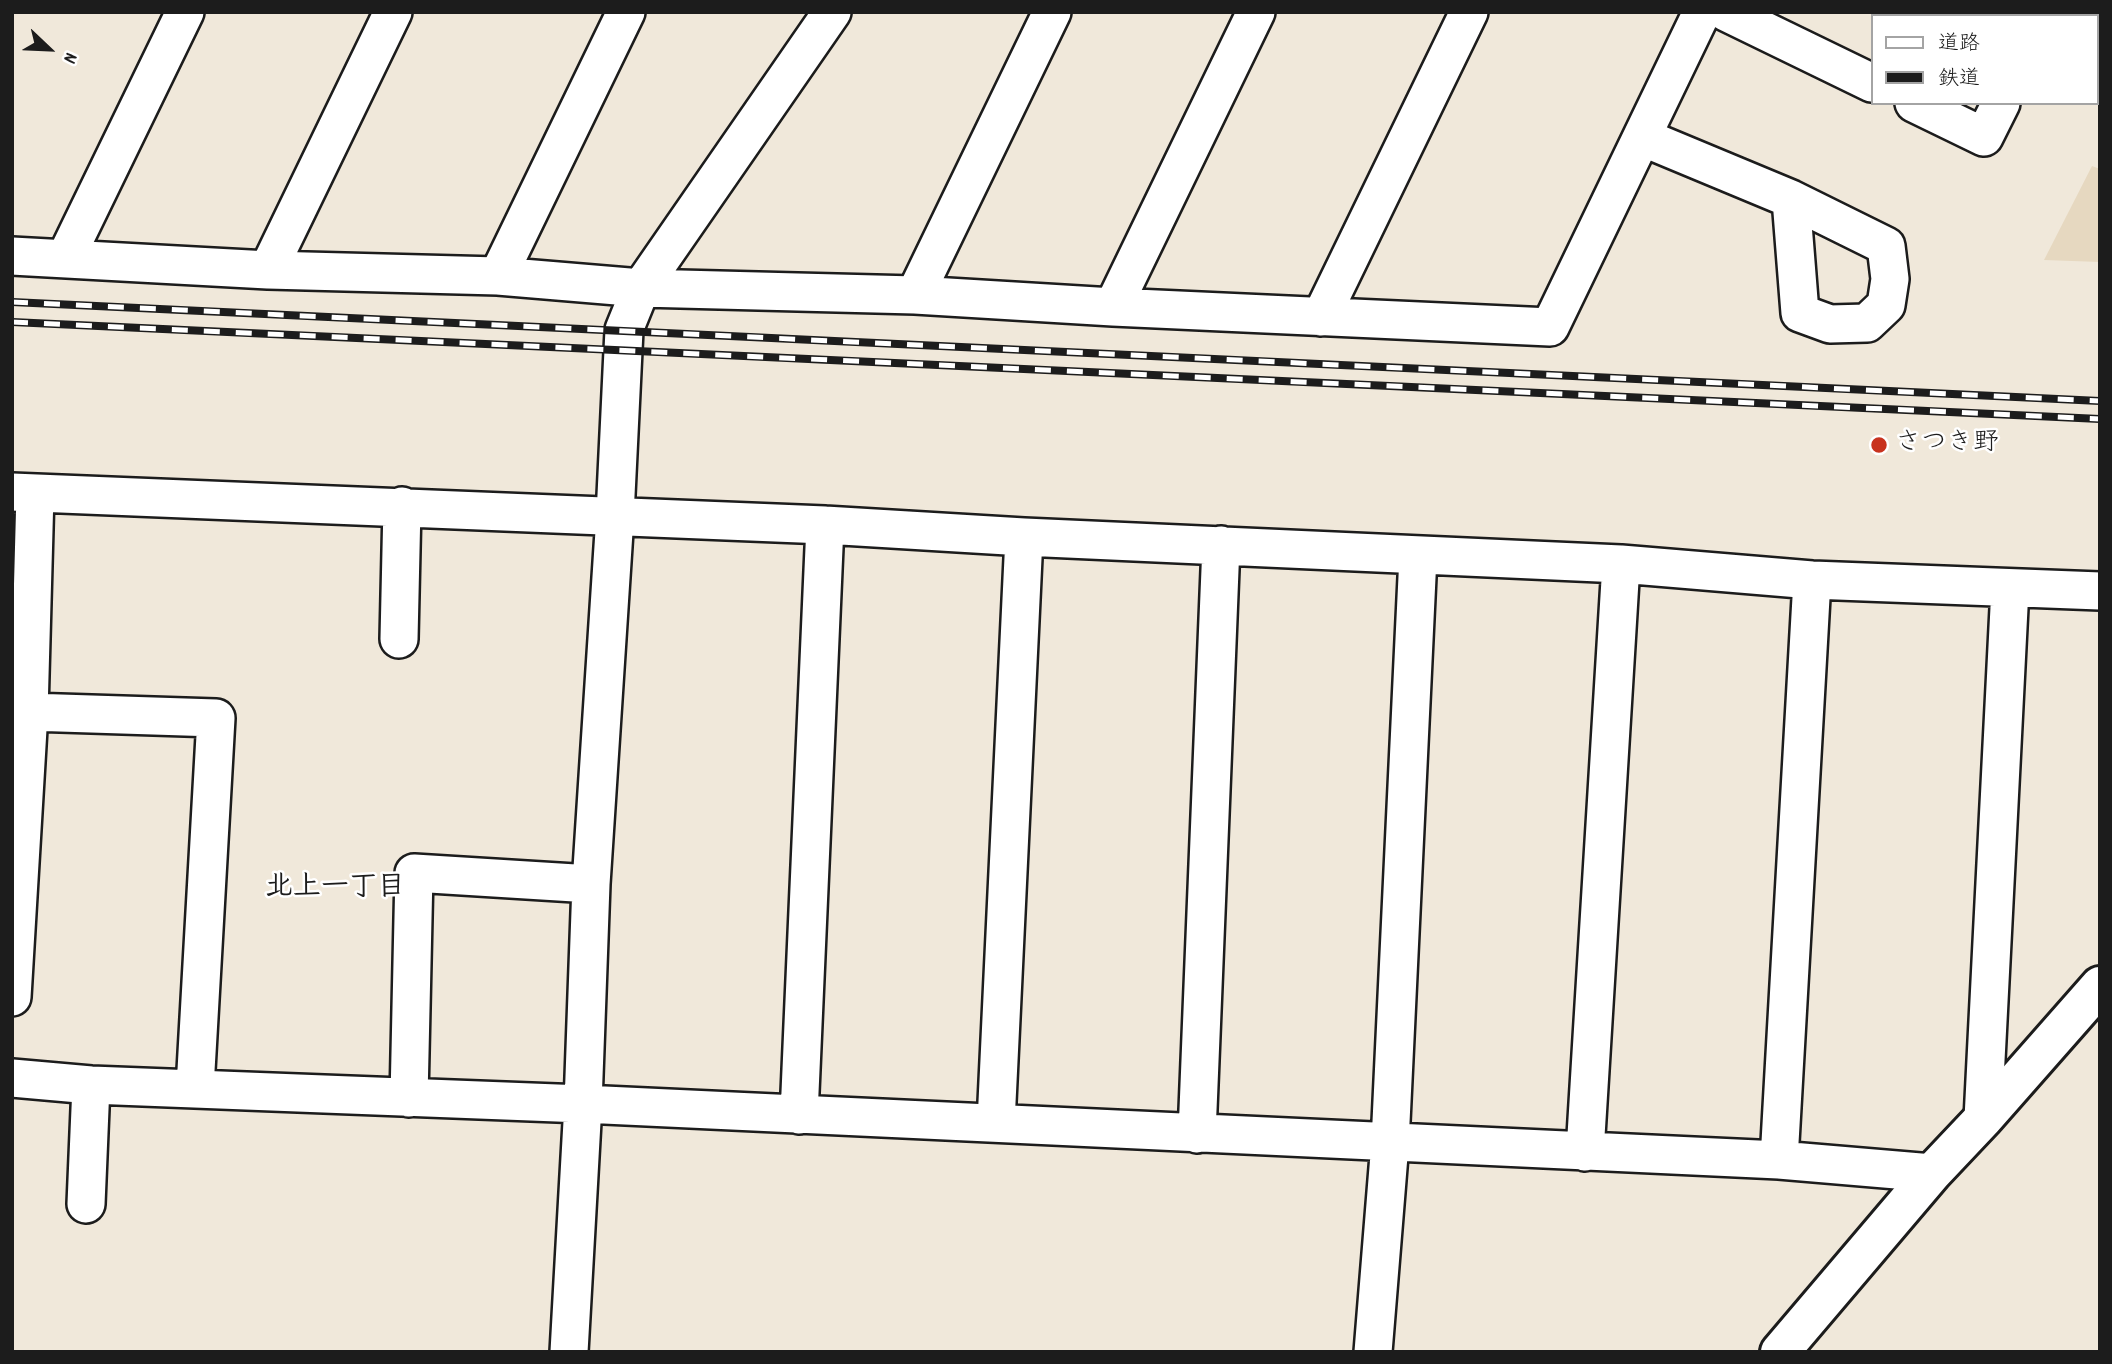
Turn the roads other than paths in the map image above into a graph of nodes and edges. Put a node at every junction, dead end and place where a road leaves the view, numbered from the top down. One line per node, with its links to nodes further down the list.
1 (185, 12): 16 (street)
2 (393, 12): 17 (street)
3 (626, 12): 18 (street)
4 (832, 12): 19 (street)
5 (1052, 12): 20 (street)
6 (1256, 12): 21 (street)
7 (1469, 12): 22 (street)
8 (1702, 12): 13 (street)
9 (1726, 12): 10 (street)
10 (1870, 82)
11 (1918, 105): 12 (street)
12 (2000, 105)
13 (1642, 137): 14 (street); 22 (street)
14 (1791, 199)
15 (12, 256): 16 (street)
16 (65, 258): 17 (street)
17 (268, 270): 18 (street)
18 (498, 276): 19 (street)
19 (642, 288): 20 (street); 25 (street)
20 (915, 295): 21 (street)
21 (1113, 307): 22 (street)
22 (1321, 317)
23 (23, 492): 24 (street); 35 (street)
24 (402, 506): 25 (street); 34 (street)
25 (615, 516): 26 (street); 36 (street)
26 (825, 525): 27 (street); 44 (street)
27 (1024, 537): 28 (street); 46 (street)
28 (1221, 545): 29 (street); 47 (street)
29 (1418, 556): 30 (street); 48 (street)
30 (1621, 564): 31 (street); 49 (street)
31 (1812, 580): 32 (street); 50 (street)
32 (2010, 588): 33 (street); 45 (street)
33 (2100, 591)
34 (399, 639)
35 (29, 712): 38 (street); 41 (street)
36 (591, 884): 42 (street); 43 (street)
37 (2100, 986): 45 (street)
38 (12, 997)
39 (12, 1078): 40 (street)
40 (90, 1085): 41 (street); 52 (street)
41 (195, 1088): 42 (street)
42 (409, 1098): 43 (street)
43 (583, 1104): 44 (street); 53 (street)
44 (799, 1115): 46 (street)
45 (1983, 1119): 51 (street)
46 (996, 1123): 47 (street)
47 (1197, 1133): 48 (street)
48 (1390, 1143): 49 (street); 54 (street)
49 (1584, 1152): 50 (street)
50 (1779, 1160): 51 (street)
51 (1932, 1173): 55 (street)
52 (86, 1204)
53 (569, 1352)
54 (1373, 1352)
55 (1780, 1352)

